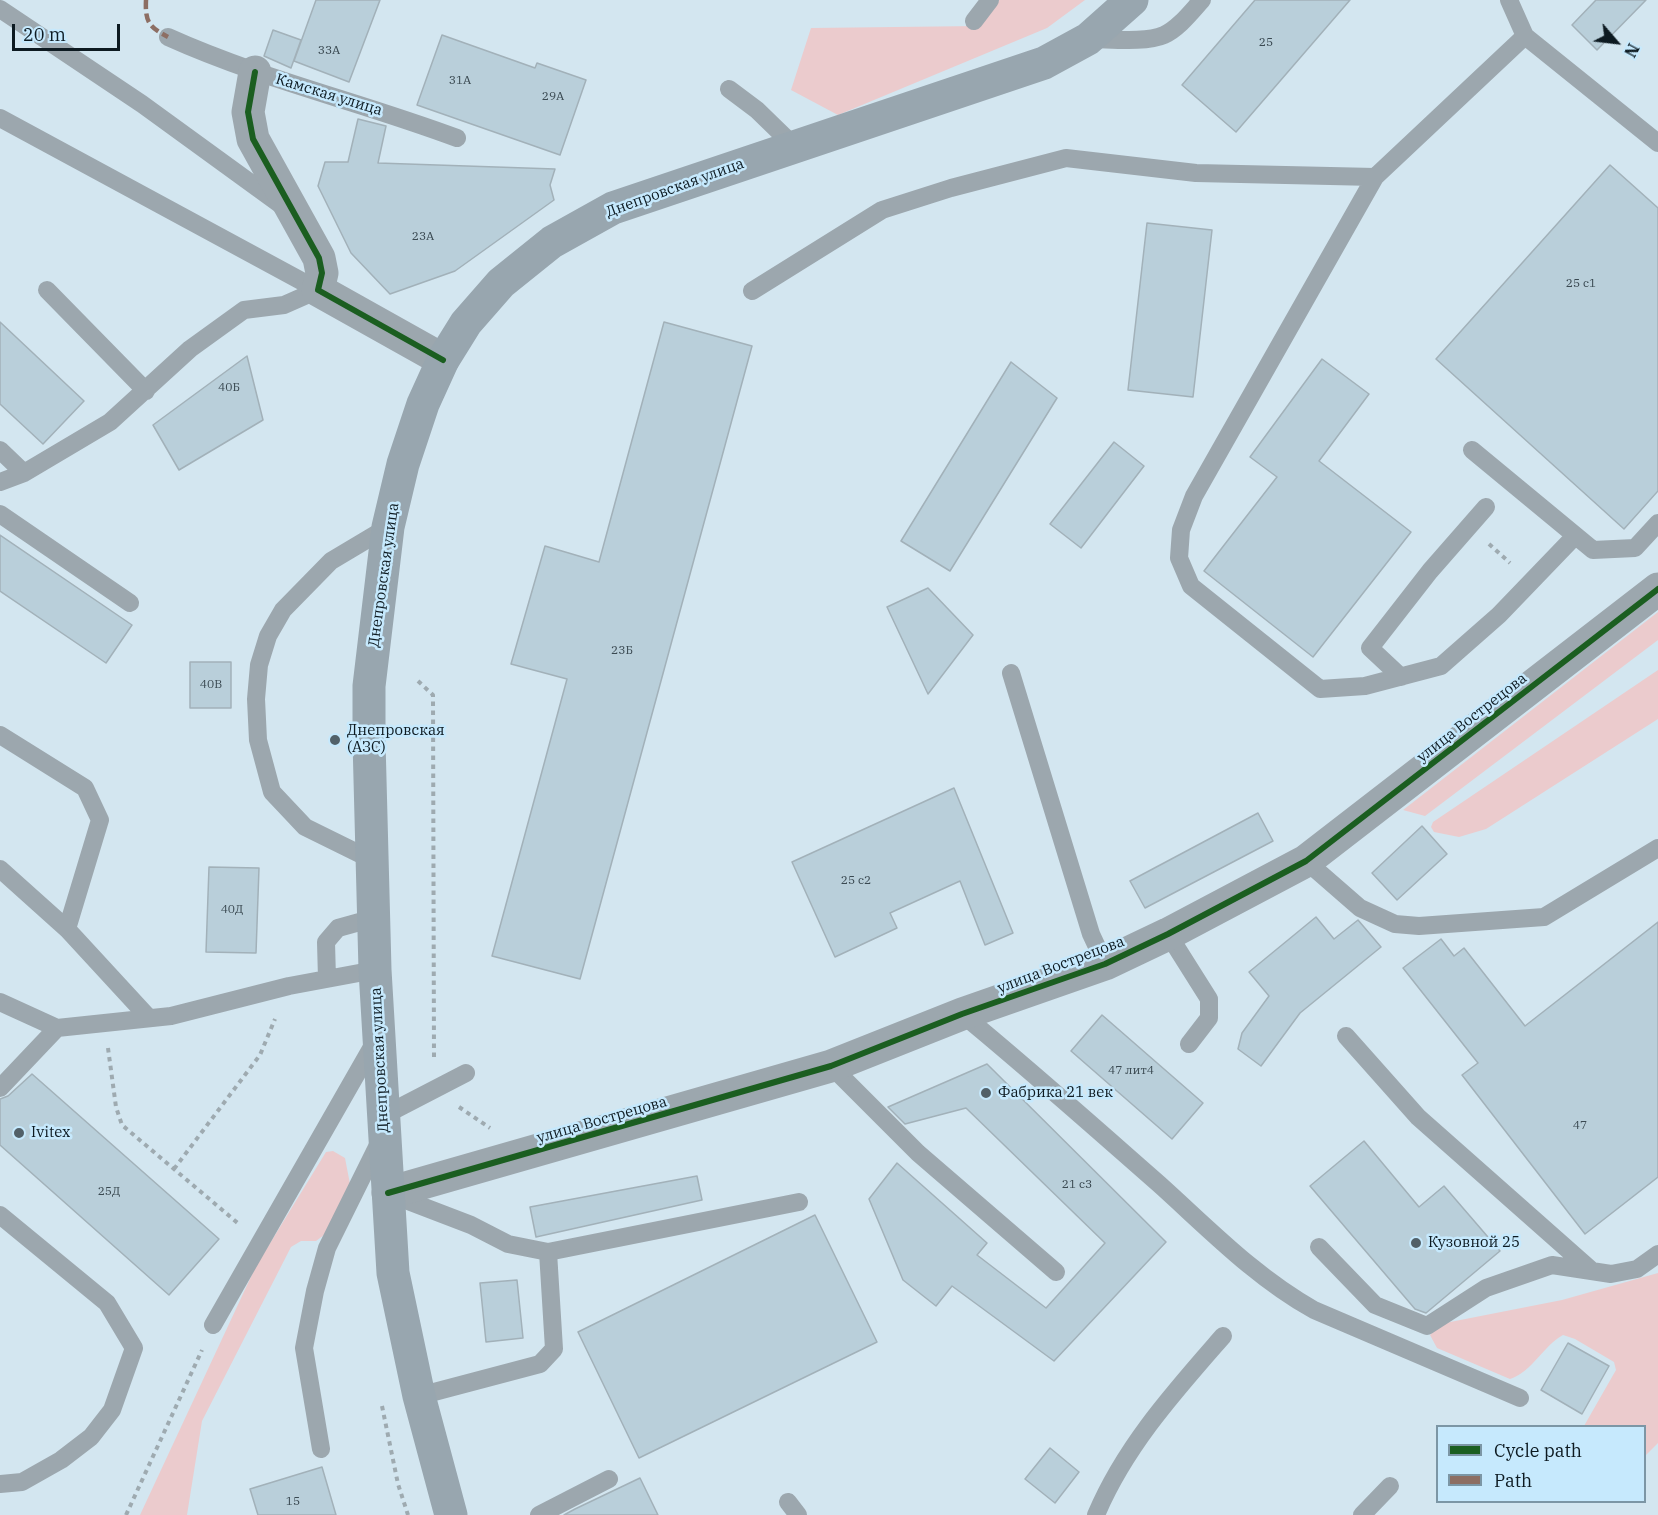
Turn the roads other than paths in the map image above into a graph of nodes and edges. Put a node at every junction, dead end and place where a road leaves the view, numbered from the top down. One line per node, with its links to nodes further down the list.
1 (990, 0): 6 (lane)
2 (1132, 0): 9 (main road, Днепровская улица)
3 (1202, 0): 9 (lane)
4 (1509, 0): 7 (lane)
5 (0, 9): 17 (lane)
6 (974, 21)
7 (1525, 36): 14 (lane); 16 (lane)
8 (168, 37): 10 (lane, Камская улица)
9 (1088, 39): 15 (main road, Днепровская улица)
10 (255, 72): 13 (lane, Камская улица); 17 (street)
11 (729, 89): 15 (lane)
12 (0, 118): 19 (lane)
13 (457, 138)
14 (1658, 143)
15 (793, 146): 21 (main road, Днепровская улица)
16 (1375, 177): 20 (lane); 35 (lane)
17 (297, 216): 19 (street)
18 (47, 290): 22 (lane)
19 (318, 290): 21 (street); 22 (lane)
20 (752, 291)
21 (443, 360): 30 (main road, Днепровская улица)
22 (146, 391): 25 (lane)
23 (0, 450): 25 (lane)
24 (1472, 450): 31 (lane)
25 (24, 473): 26 (lane)
26 (0, 482)
27 (1486, 507): 35 (lane)
28 (0, 514): 33 (lane)
29 (1658, 523): 31 (lane)
30 (388, 527): 38 (main road, Днепровская улица); 38 (lane)
31 (1575, 536): 35 (lane)
32 (1658, 589): 39 (street, улица Вострецова)
33 (130, 603)
34 (1011, 673): 44 (lane)
35 (1401, 677)
36 (0, 735): 42 (lane)
37 (1658, 848): 39 (lane)
38 (372, 860): 41 (main road, Днепровская улица)
39 (1306, 861): 43 (street, улица Вострецова)
40 (0, 868): 42 (lane)
41 (374, 918): 45 (main road, Днепровская улица); 46 (lane)
42 (67, 929): 49 (lane)
43 (1168, 934): 44 (street, улица Вострецова); 53 (lane)
44 (1105, 964): 48 (street, улица Вострецова)
45 (375, 970): 46 (lane); 51 (main road, Днепровская улица)
46 (327, 979): 49 (lane)
47 (0, 1002): 50 (lane)
48 (962, 1014): 54 (street, улица Вострецова); 69 (lane)
49 (149, 1018): 50 (lane)
50 (57, 1028): 56 (lane)
51 (378, 1036): 57 (main road, Днепровская улица); 66 (lane)
52 (1346, 1036): 64 (lane)
53 (1189, 1044)
54 (831, 1066): 58 (street, улица Вострецова); 65 (lane)
55 (466, 1073): 57 (lane)
56 (0, 1088)
57 (383, 1124): 58 (main road, Днепровская улица); 70 (lane)
58 (388, 1193): 62 (lane); 68 (main road, Днепровская улица)
59 (799, 1202): 62 (lane)
60 (0, 1215): 72 (lane)
61 (1319, 1248): 64 (lane)
62 (548, 1252): 68 (lane)
63 (1658, 1254): 64 (lane)
64 (1590, 1270)
65 (1056, 1272)
66 (213, 1325)
67 (1223, 1336): 76 (lane)
68 (419, 1396): 74 (main road, Днепровская улица)
69 (1520, 1398)
70 (321, 1449)
71 (609, 1479): 75 (lane)
72 (0, 1484)
73 (1390, 1485): 77 (lane)
74 (451, 1515)
75 (539, 1515)
76 (1096, 1515)
77 (1362, 1515)

